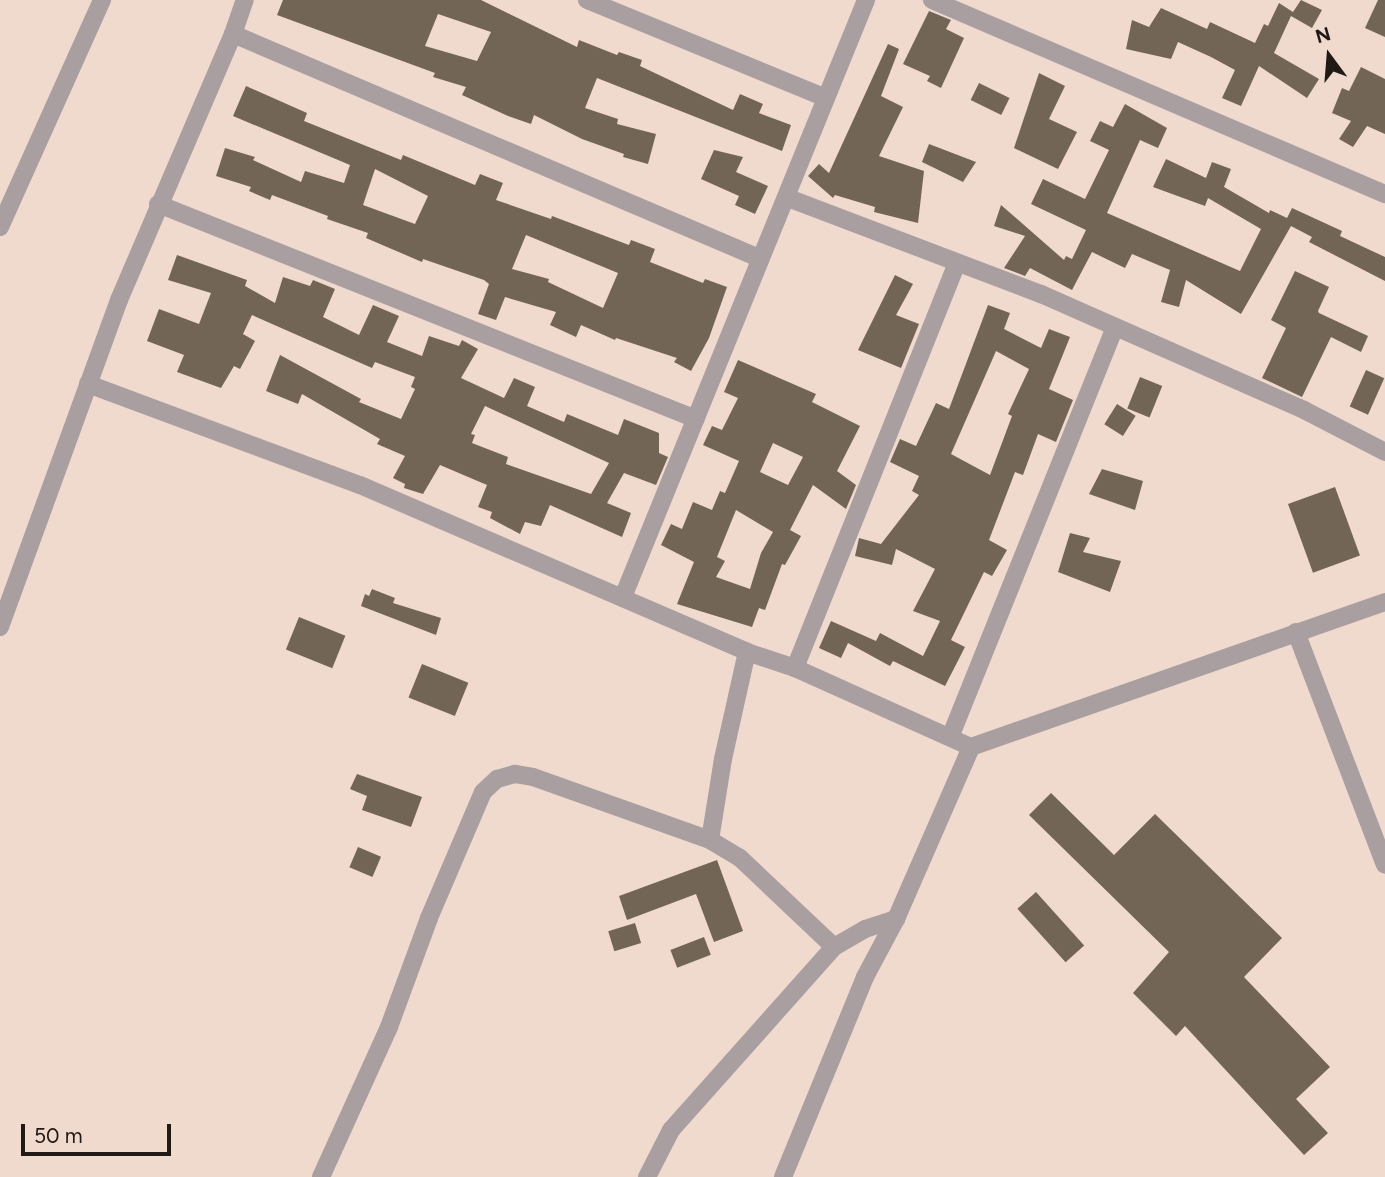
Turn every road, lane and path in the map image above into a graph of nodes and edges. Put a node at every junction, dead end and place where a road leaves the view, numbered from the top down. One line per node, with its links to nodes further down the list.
1 (102, 0): 11 (street)
2 (245, 0): 6 (street)
3 (587, 0): 7 (street)
4 (866, 0): 7 (street)
5 (932, 0): 8 (street)
6 (233, 34): 10 (street); 12 (street)
7 (824, 97): 9 (street)
8 (1385, 194)
9 (788, 198): 12 (street); 13 (street)
10 (158, 204): 15 (street); 16 (street)
11 (0, 227)
12 (759, 258): 16 (street)
13 (957, 263): 14 (street); 23 (street)
14 (1115, 327): 17 (street); 24 (street)
15 (88, 384): 18 (street); 20 (street)
16 (696, 419): 18 (street)
17 (1385, 452)
18 (623, 597): 22 (street)
19 (1385, 602): 21 (street)
20 (0, 628)
21 (1296, 632): 25 (street); 27 (street)
22 (747, 652): 23 (street); 26 (street)
23 (795, 668): 24 (street)
24 (951, 735): 25 (street)
25 (971, 747): 28 (street)
26 (710, 840): 29 (street); 30 (street)
27 (1385, 865)
28 (896, 919): 29 (street); 32 (street)
29 (834, 947): 31 (street)
30 (321, 1177)
31 (647, 1177)
32 (783, 1177)

